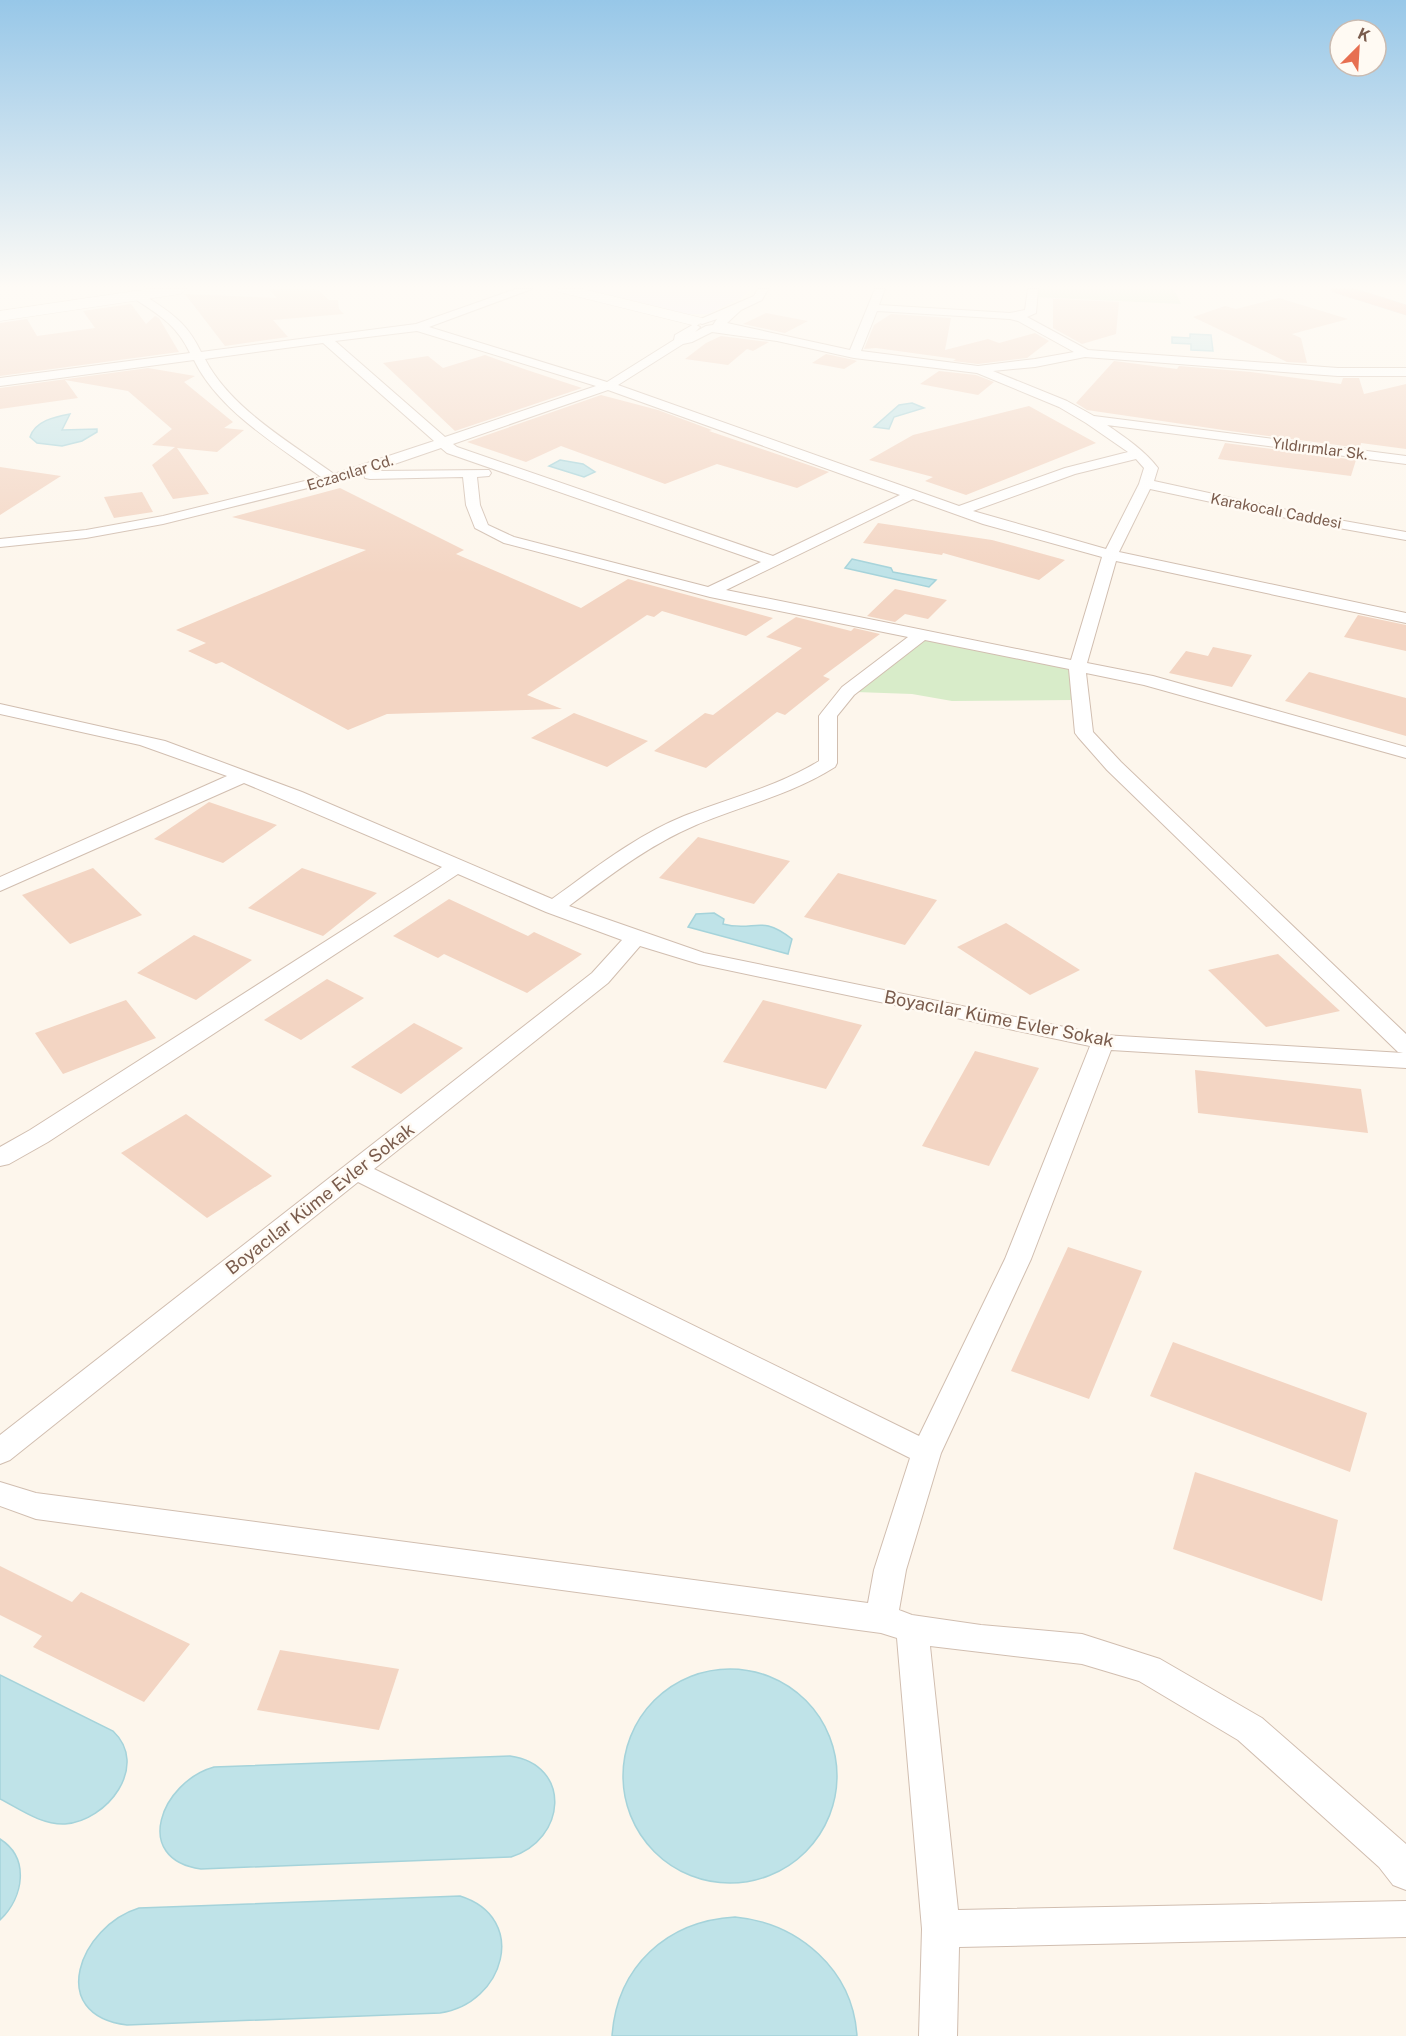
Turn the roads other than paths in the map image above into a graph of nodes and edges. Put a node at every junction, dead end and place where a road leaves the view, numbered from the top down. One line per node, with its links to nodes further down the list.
1 (216, 384): 14 (street)
2 (375, 384): 8 (street)
3 (602, 384): 6 (street)
4 (611, 384): 6 (street, Eczacılar Cd.)
5 (1014, 384): 7 (street)
6 (608, 386): 8 (street, Eczacılar Cd.); 16 (street)
7 (1090, 420): 9 (street); 10 (street, Yıldırımlar Sk.)
8 (442, 444): 11 (street); 13 (street, Eczacılar Cd.)
9 (1139, 454): 15 (street); 17 (street)
10 (1406, 460)
11 (509, 471): 12 (street); 21 (street)
12 (470, 474): 13 (street); 22 (street)
13 (348, 475): 14 (street, Eczacılar Cd.)
14 (332, 479): 19 (street, Eczacılar Cd.)
15 (1146, 484): 18 (street, Karakocalı Caddesi); 20 (street)
16 (911, 495): 17 (street); 21 (street)
17 (959, 511): 20 (street)
18 (1406, 536)
19 (0, 543)
20 (1110, 555): 23 (street); 25 (street)
21 (773, 561): 22 (street)
22 (710, 592): 24 (street)
23 (1406, 618)
24 (921, 635): 25 (street); 31 (street)
25 (1077, 667): 27 (street); 34 (street)
26 (0, 709): 28 (street, Boyacılar Küme Evler Sokak)
27 (1406, 753)
28 (243, 776): 29 (street, Boyacılar Küme Evler Sokak); 30 (street)
29 (456, 867): 31 (street, Boyacılar Küme Evler Sokak); 36 (street)
30 (0, 885)
31 (553, 908): 32 (street, Boyacılar Küme Evler Sokak)
32 (635, 939): 33 (street, Boyacılar Küme Evler Sokak); 37 (street, Boyacılar Küme Evler Sokak)
33 (1103, 1042): 35 (street, Boyacılar Küme Evler Sokak); 39 (street)
34 (1406, 1047)
35 (1406, 1061)
36 (0, 1158)
37 (357, 1171): 38 (street, Boyacılar Küme Evler Sokak); 39 (street)
38 (0, 1452)
39 (926, 1453): 41 (street)
40 (0, 1494): 41 (street)
41 (896, 1624): 42 (street); 44 (street)
42 (1406, 1872)
43 (1406, 1919): 44 (street)
44 (941, 1929): 45 (street)
45 (938, 2036)

